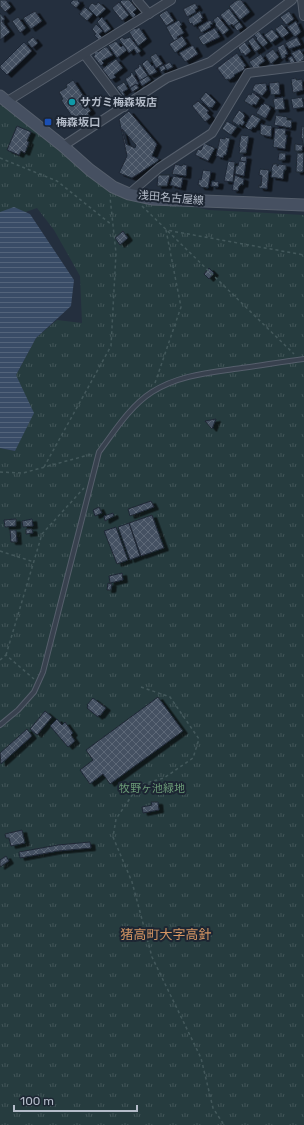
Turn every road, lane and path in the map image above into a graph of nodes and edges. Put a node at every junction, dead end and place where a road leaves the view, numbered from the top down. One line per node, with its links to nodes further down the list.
1 (137, 0): 5 (street)
2 (171, 0): 5 (street)
3 (292, 0): 10 (street)
4 (302, 0): 6 (street)
5 (149, 14): 7 (street)
6 (304, 16)
7 (84, 54): 9 (street); 10 (street)
8 (304, 66): 14 (street)
9 (3, 99): 11 (main road, 浅田名古屋線)
10 (124, 106): 11 (street)
11 (63, 146): 13 (main road, 浅田名古屋線)
12 (0, 158): 16 (path)
13 (108, 183): 14 (main road, 浅田名古屋線); 16 (path)
14 (129, 194): 15 (main road, 浅田名古屋線); 17 (path)
15 (304, 205)
16 (113, 225): 22 (path)
17 (166, 230): 18 (path); 19 (path); 20 (path)
18 (304, 255)
19 (302, 359): 20 (lane)
20 (152, 393): 21 (lane)
21 (99, 452): 22 (path); 24 (lane)
22 (44, 467): 23 (path)
23 (0, 472)
24 (93, 478): 26 (path); 29 (lane)
25 (0, 551): 26 (path)
26 (34, 562): 27 (path)
27 (6, 655): 28 (path); 29 (path)
28 (0, 660)
29 (38, 682): 31 (lane)
30 (141, 687): 32 (path)
31 (0, 725)
32 (224, 1125)

